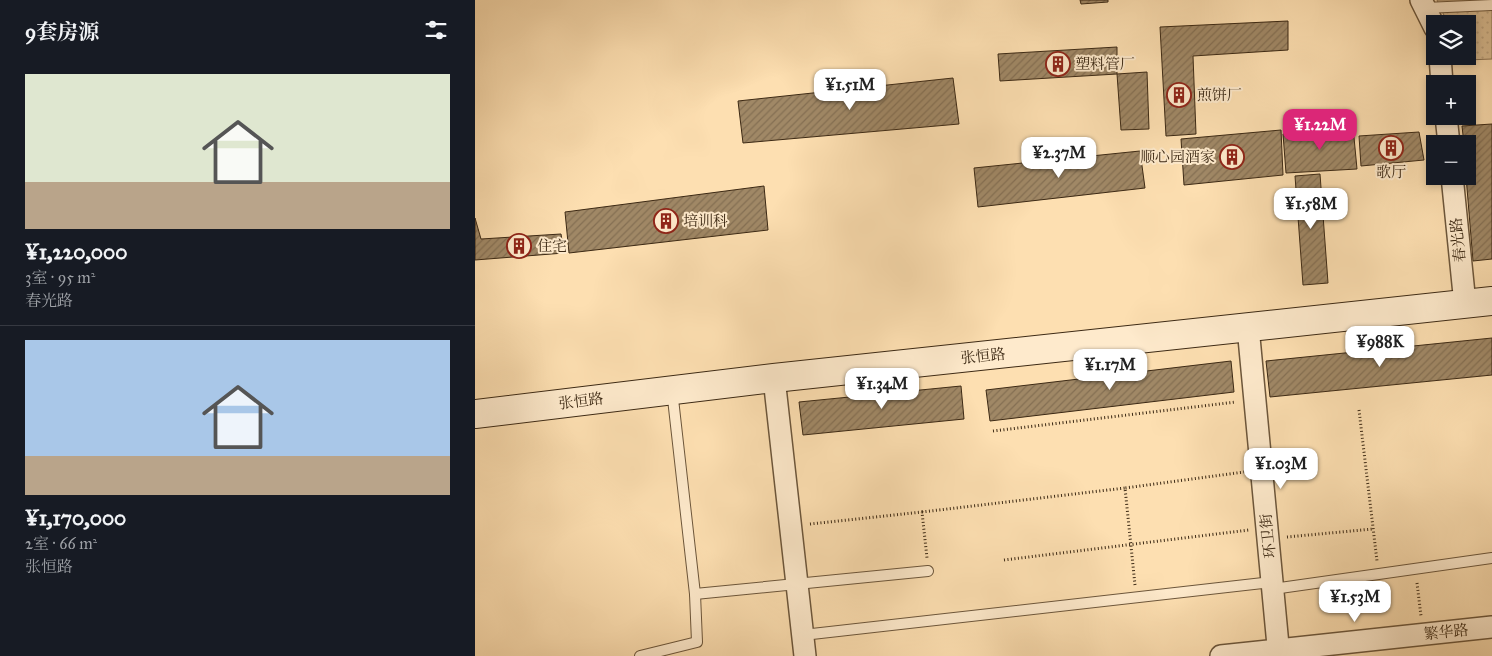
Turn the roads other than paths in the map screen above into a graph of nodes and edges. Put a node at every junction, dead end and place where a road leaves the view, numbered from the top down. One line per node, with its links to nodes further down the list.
1 (1423, 4): 2 (lane)
2 (1492, 5)
3 (1453, 185): 5 (street, 春光路)
4 (1492, 301): 5 (main road, 张恒路)
5 (1465, 304): 6 (main road, 张恒路)
6 (1248, 327): 7 (main road, 张恒路); 13 (street, 环卫街)
7 (775, 378): 8 (main road, 张恒路); 12 (street)
8 (672, 390): 9 (main road, 张恒路); 14 (lane)
9 (475, 414)
10 (1492, 558): 13 (lane)
11 (928, 571): 12 (lane)
12 (797, 585): 14 (lane); 16 (street)
13 (1272, 585): 16 (lane); 17 (street, 环卫街)
14 (695, 594): 18 (lane)
15 (1492, 627): 17 (street, 繁华路)
16 (803, 635): 19 (street)
17 (1279, 653): 20 (street, 繁华路)
18 (640, 656)
19 (805, 656)
20 (1221, 656)

